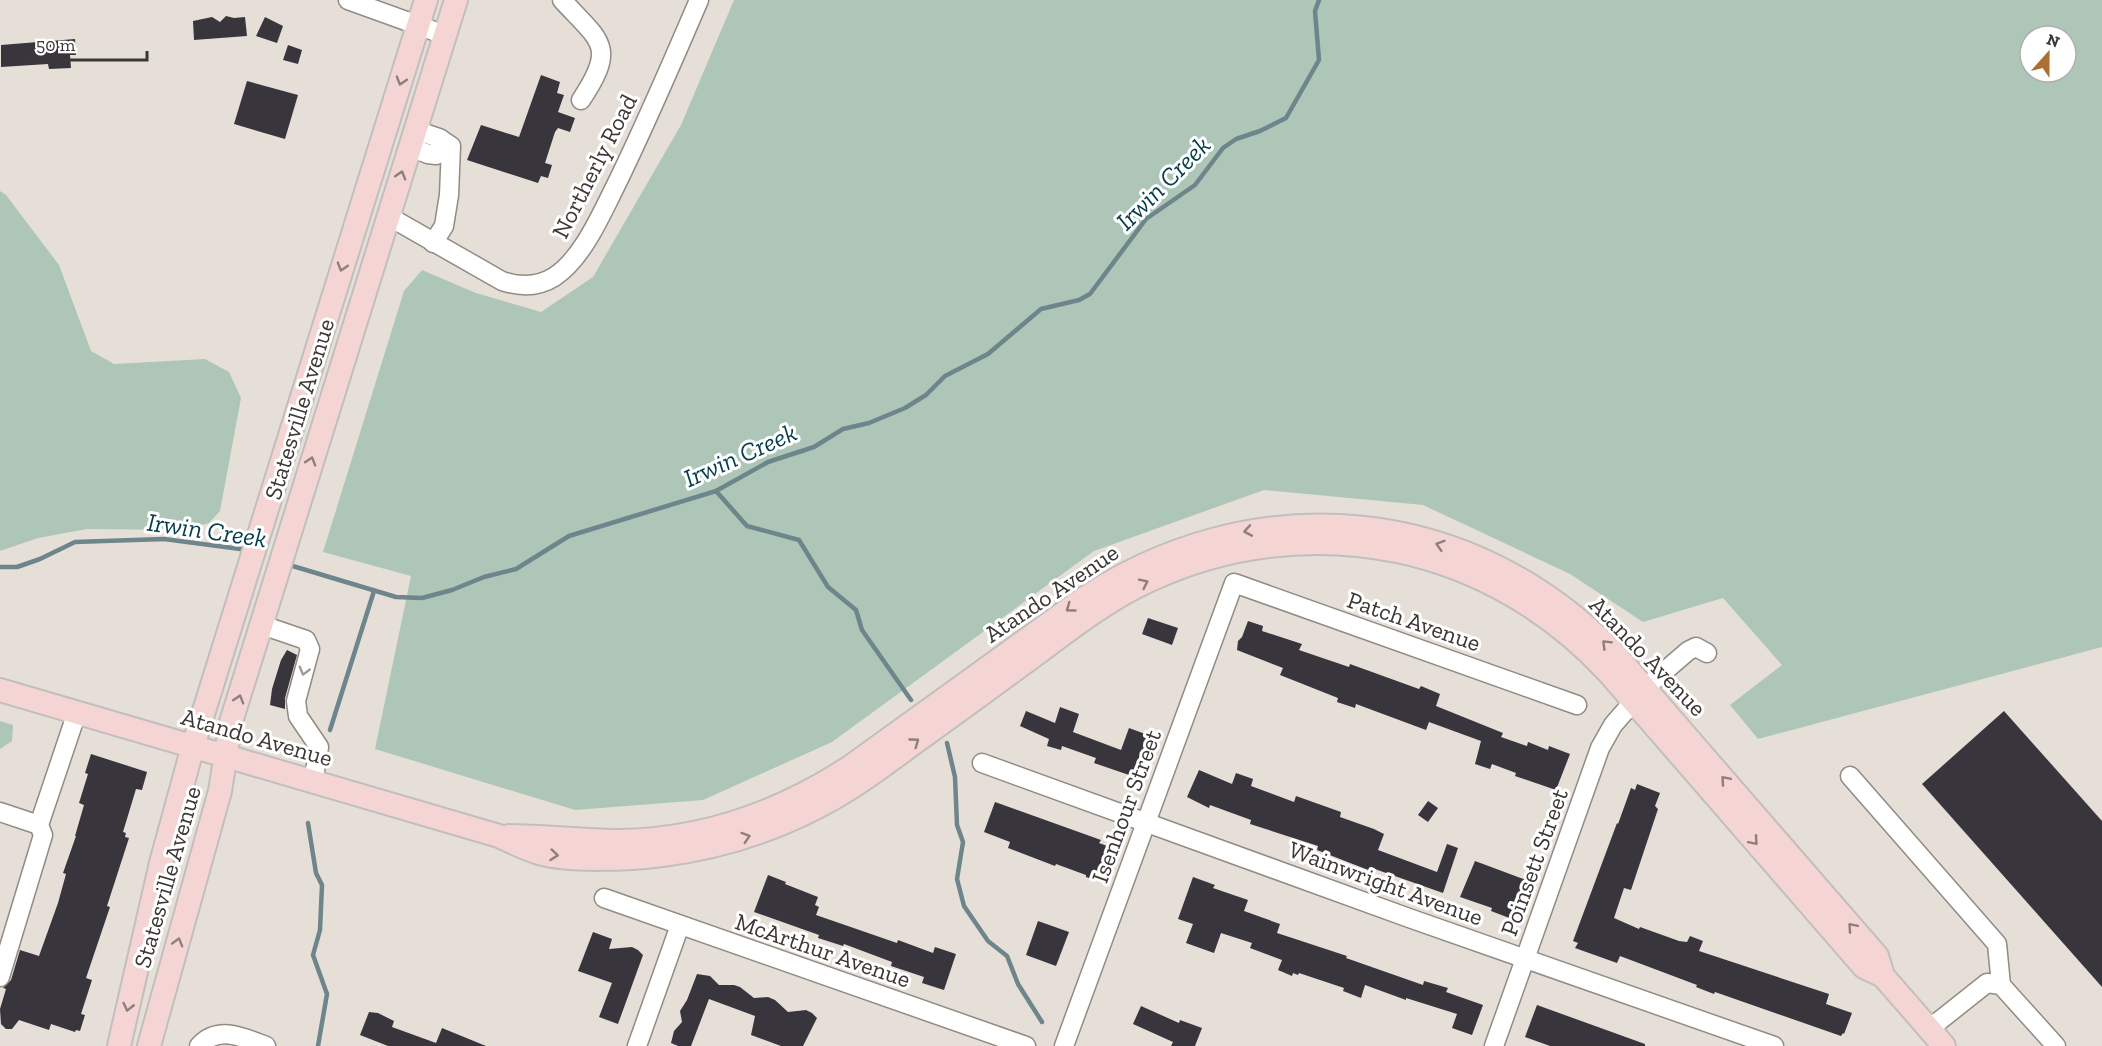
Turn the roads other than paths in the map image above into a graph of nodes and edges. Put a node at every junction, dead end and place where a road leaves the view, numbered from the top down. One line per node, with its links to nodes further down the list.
1 (350, 0): 6 (street)
2 (426, 0): 6 (main road, Statesville Avenue)
3 (456, 0): 7 (main road, Statesville Avenue)
4 (562, 0): 8 (street)
5 (699, 0): 11 (street, Northerly Road)
6 (418, 25): 7 (street); 19 (main road, Statesville Avenue, one-way to 19)
7 (445, 35): 9 (main road, Statesville Avenue)
8 (581, 100)
9 (413, 138): 10 (main road, Statesville Avenue, one-way to 9); 11 (street)
10 (388, 216): 11 (street, Northerly Road); 13 (main road, Statesville Avenue, one-way to 10)
11 (433, 243)
12 (1234, 583): 17 (street, Patch Avenue); 25 (street, Isenhour Street)
13 (261, 625): 20 (main road, Statesville Avenue, one-way to 13); 23 (street, one-way to 23)
14 (1707, 653): 16 (street, Poinsett Street)
15 (0, 690): 18 (main road, Atando Avenue)
16 (1639, 695): 23 (main road, Atando Avenue); 29 (street, Poinsett Street); 32 (main road, Atando Avenue)
17 (1577, 705)
18 (77, 712): 19 (main road, Atando Avenue); 26 (street)
19 (193, 746): 20 (main road, Atando Avenue); 33 (main road, Statesville Avenue, one-way to 33)
20 (226, 756): 23 (main road, Atando Avenue); 34 (main road, Statesville Avenue, one-way to 20)
21 (982, 763): 25 (street, Wainwright Avenue)
22 (1850, 776): 31 (street)
23 (314, 782)
24 (0, 812): 26 (street)
25 (1146, 822): 29 (street, Wainwright Avenue); 39 (street, Isenhour Street)
26 (39, 825): 30 (street)
27 (604, 898): 28 (street, McArthur Avenue)
28 (680, 925): 37 (street); 38 (street, McArthur Avenue)
29 (1525, 958): 40 (street, Poinsett Street); 41 (street, Wainwright Avenue)
30 (0, 976)
31 (2001, 985): 32 (street); 43 (street)
32 (1929, 1029): 42 (main road, Atando Avenue)
33 (118, 1046)
34 (149, 1046)
35 (199, 1046): 36 (street)
36 (266, 1046)
37 (637, 1046)
38 (1026, 1046)
39 (1064, 1046)
40 (1494, 1046)
41 (1774, 1046)
42 (1944, 1046)
43 (2056, 1046)

